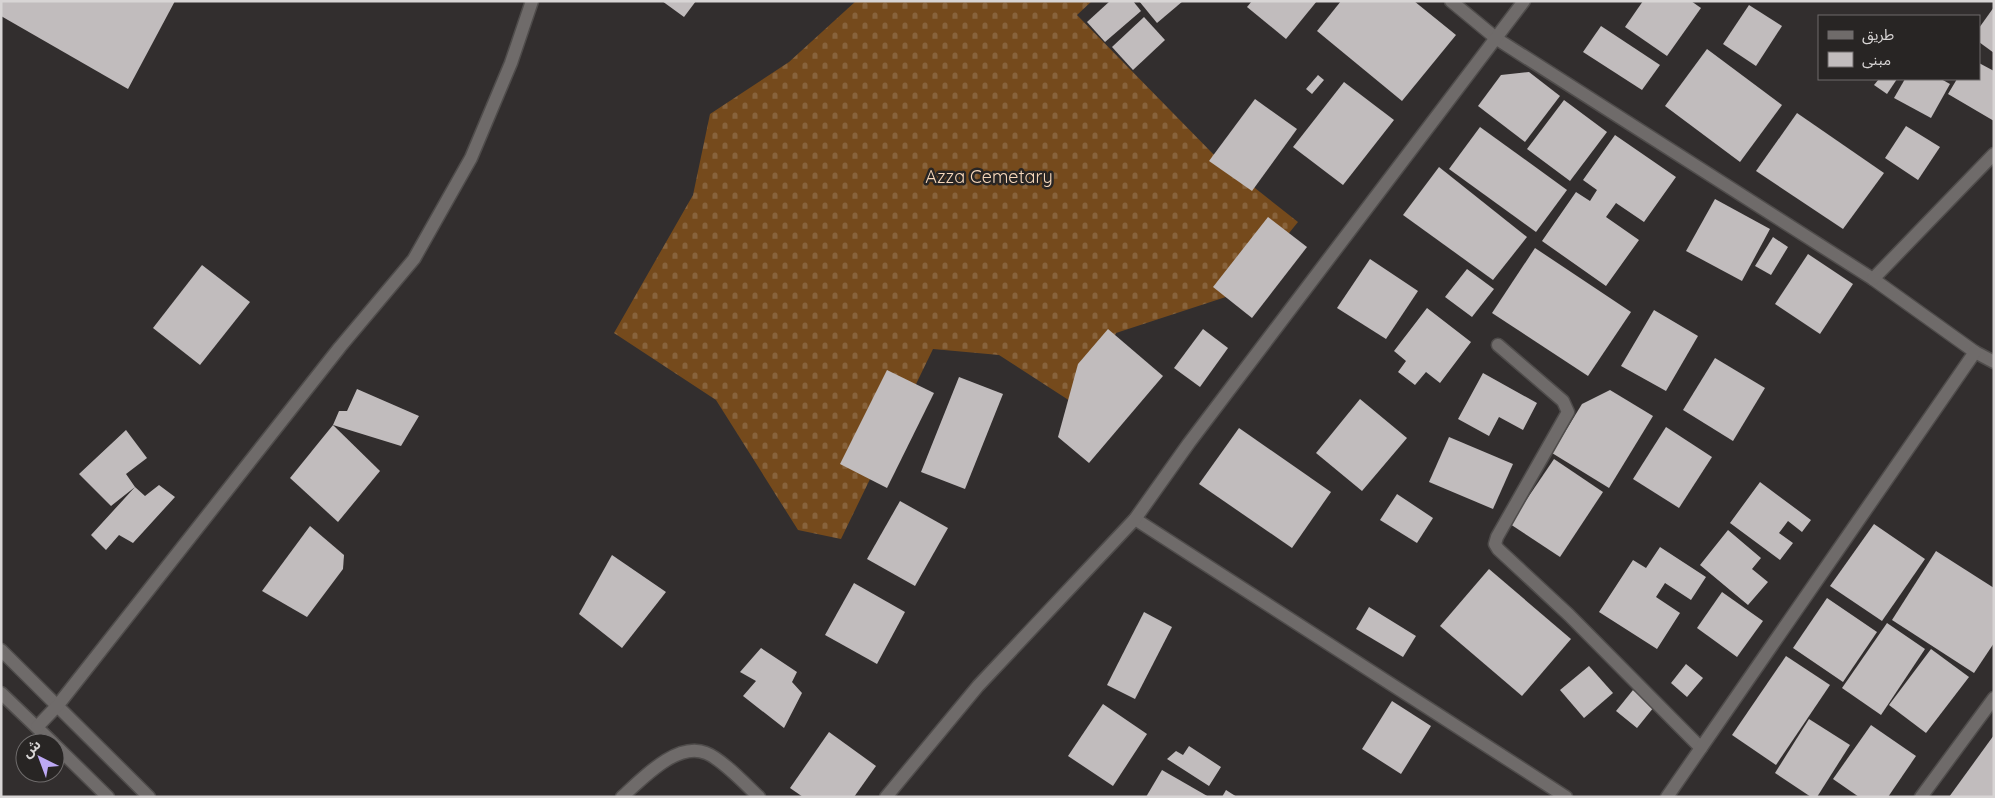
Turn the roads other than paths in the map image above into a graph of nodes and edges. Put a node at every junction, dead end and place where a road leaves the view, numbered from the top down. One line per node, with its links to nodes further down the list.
1 (532, 1): 14 (street)
2 (1451, 1): 4 (street)
3 (1524, 1): 4 (street)
4 (1497, 39): 6 (street); 10 (street)
5 (1994, 154): 6 (street)
6 (1873, 279): 8 (street)
7 (1498, 344): 17 (street)
8 (1974, 352): 9 (street); 17 (street)
9 (1994, 362)
10 (1135, 519): 23 (street); 24 (street)
11 (1, 650): 14 (street)
12 (1, 694): 15 (street)
13 (1994, 698): 26 (street)
14 (58, 705): 15 (street); 20 (street)
15 (37, 727): 16 (street)
16 (43, 733)
17 (1701, 748): 25 (street)
18 (65, 755): 19 (street)
19 (108, 797)
20 (150, 797)
21 (622, 797): 22 (street)
22 (759, 797)
23 (886, 797)
24 (1566, 797)
25 (1667, 797)
26 (1921, 797)

